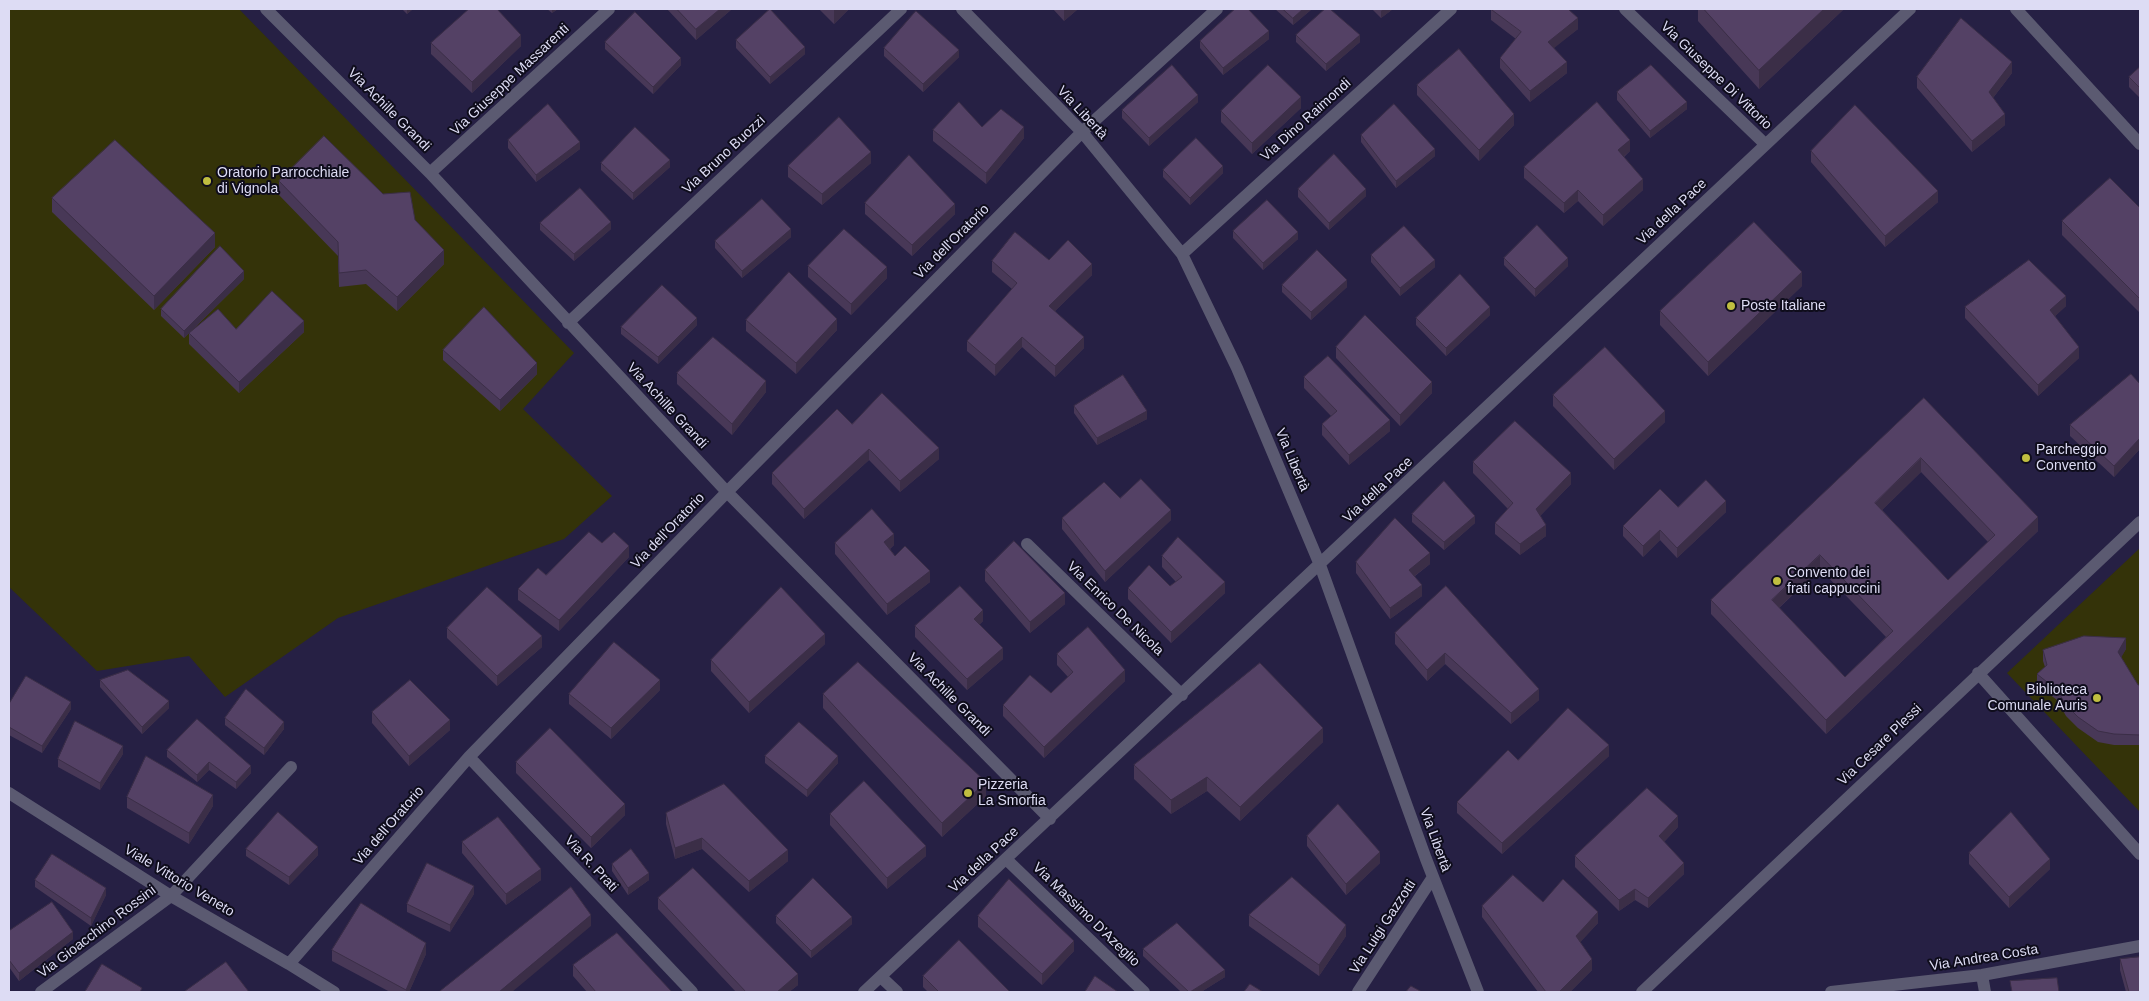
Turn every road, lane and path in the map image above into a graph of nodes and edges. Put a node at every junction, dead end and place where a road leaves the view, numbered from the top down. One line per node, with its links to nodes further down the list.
1 (266, 9): 13 (street, Via Achille Grandi)
2 (610, 9): 13 (street, Via Giuseppe Massarenti)
3 (901, 9): 15 (street, Via Bruno Buozzi)
4 (962, 9): 10 (street, Via Libertà)
5 (1217, 9): 10 (street, Via dell'Oratorio)
6 (1451, 9): 14 (street, Via Dino Raimondi)
7 (1624, 9): 11 (street, Via Giuseppe Di Vittorio)
8 (1910, 9): 11 (street, Via della Pace)
9 (2016, 9): 12 (street)
10 (1082, 132): 14 (street, Via Libertà); 16 (street, Via dell'Oratorio)
11 (1765, 144): 19 (street, Via della Pace)
12 (2140, 144)
13 (430, 173): 15 (street, Via Achille Grandi)
14 (1182, 254): 19 (street, Via Libertà)
15 (568, 323): 16 (street, Via Achille Grandi)
16 (727, 492): 22 (street, Via dell'Oratorio); 25 (street, Via Achille Grandi)
17 (2140, 522): 20 (street, Via Cesare Plessi)
18 (1027, 544): 21 (street, Via Enrico De Nicola)
19 (1320, 566): 21 (street, Via della Pace); 28 (street, Via Libertà)
20 (1978, 673): 26 (street); 42 (street, Via Cesare Plessi)
21 (1182, 695): 25 (street, Via della Pace)
22 (469, 757): 31 (street, Via dell'Oratorio); 36 (street, Via R. Prati)
23 (291, 767): 29 (street, Via Gioacchino Rossini)
24 (9, 793): 29 (street, Viale Vittorio Veneto)
25 (1050, 818): 27 (street, Via della Pace)
26 (2140, 854)
27 (1006, 859): 33 (street, Via della Pace); 39 (street, Via Massimo D'Azeglio)
28 (1433, 878): 40 (street, Via Luigi Gazzotti); 41 (street, Via Libertà)
29 (170, 896): 31 (street, Viale Vittorio Veneto); 34 (street, Via Gioacchino Rossini)
30 (2140, 946): 32 (street, Via Andrea Costa)
31 (289, 964): 35 (street, Viale Vittorio Veneto)
32 (1982, 975): 43 (street, Via Andrea Costa); 44 (street)
33 (881, 977): 37 (street, Via della Pace); 38 (street)
34 (41, 992)
35 (334, 992)
36 (692, 992)
37 (864, 992)
38 (897, 992)
39 (1144, 992)
40 (1358, 992)
41 (1478, 992)
42 (1642, 992)
43 (1831, 992)
44 (1985, 992)

